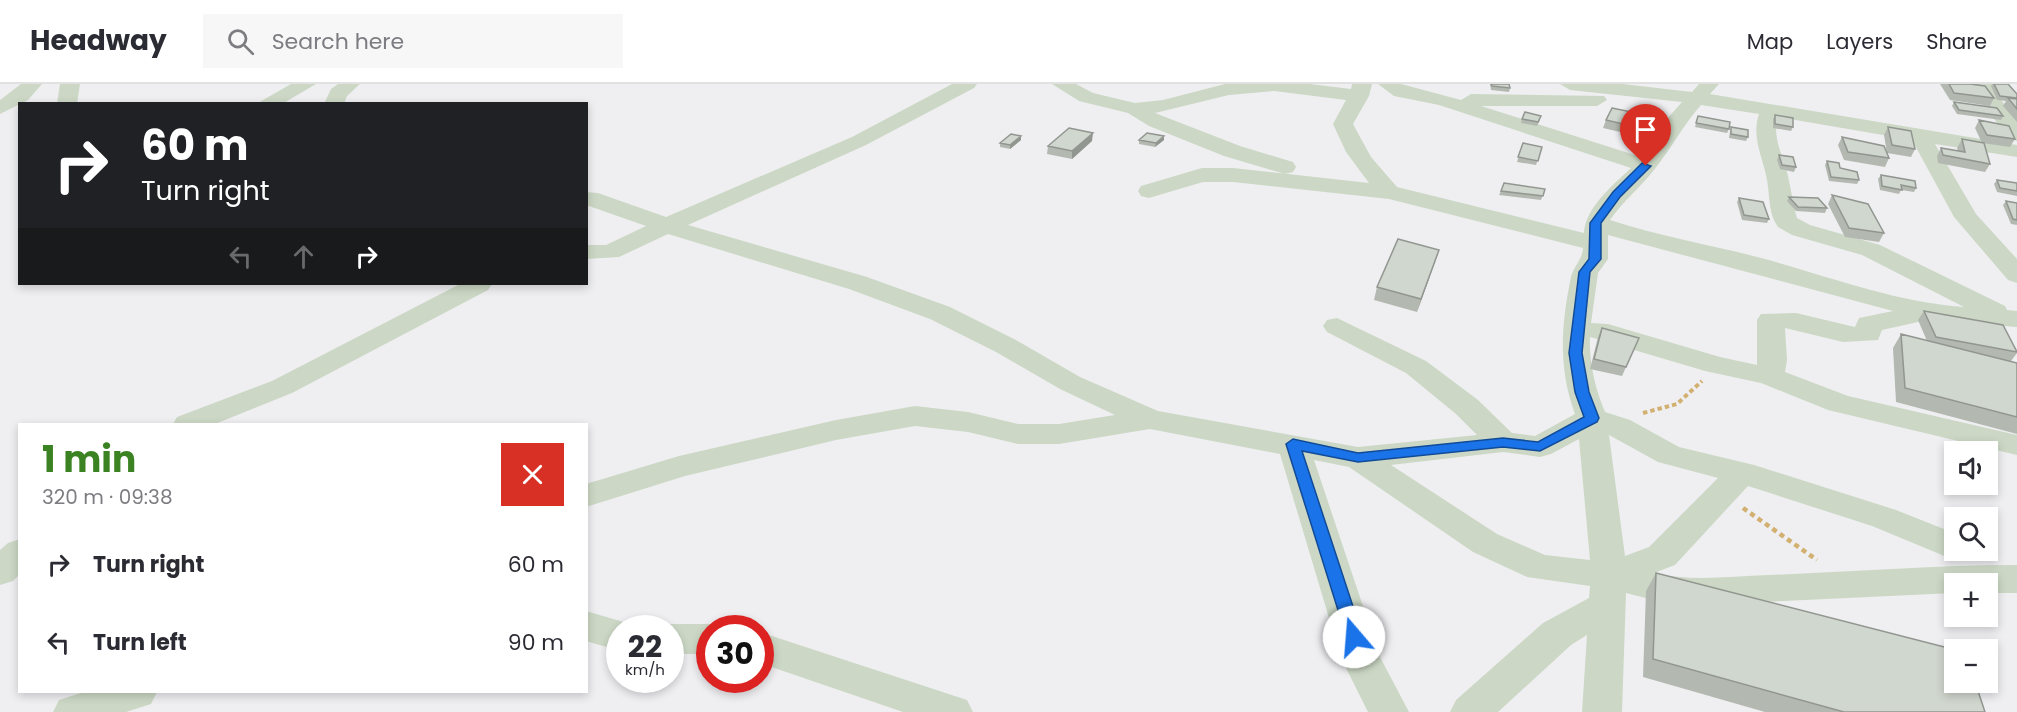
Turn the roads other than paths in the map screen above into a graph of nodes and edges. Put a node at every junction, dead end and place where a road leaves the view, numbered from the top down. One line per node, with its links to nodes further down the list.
1 (32, 84): 20 (street)
2 (70, 84): 16 (street)
3 (306, 84): 17 (street)
4 (350, 84): 18 (street)
5 (967, 84): 32 (street)
6 (1062, 84): 21 (street)
7 (1150, 84): 19 (street)
8 (1388, 84): 15 (street)
9 (1570, 84): 14 (street)
10 (1987, 84): 25 (street)
11 (1270, 85): 12 (street); 19 (street)
12 (1361, 90): 30 (street)
13 (1703, 91): 14 (street); 22 (street); 27 (street)
14 (1647, 93): 15 (street)
15 (1443, 100): 27 (street)
16 (67, 102)
17 (270, 102)
18 (335, 102)
19 (1163, 106): 21 (street); 23 (street)
20 (0, 108)
21 (1136, 109): 23 (street)
22 (1770, 110): 24 (street); 38 (street)
23 (1185, 131): 28 (street)
24 (1919, 134): 26 (street); 35 (street)
25 (2017, 135)
26 (2017, 151)
27 (1646, 166): 33 (street)
28 (1335, 187): 29 (street); 30 (street)
29 (1149, 191)
30 (1389, 192): 33 (street)
31 (590, 198): 32 (street)
32 (668, 225): 34 (street); 43 (street)
33 (1596, 233): 37 (street); 40 (street)
34 (588, 252)
35 (2017, 275)
36 (477, 285): 44 (street)
37 (1926, 312): 38 (street); 41 (street)
38 (2013, 319)
39 (1337, 326): 45 (street)
40 (1579, 326): 41 (street); 42 (street)
41 (1769, 376): 48 (street)
42 (1592, 418): 45 (street); 47 (street); 49 (street)
43 (1150, 419): 46 (street); 52 (street)
44 (191, 423)
45 (1503, 442): 50 (street)
46 (1293, 444): 50 (street); 66 (street)
47 (1647, 445): 49 (street); 51 (street)
48 (2017, 445)
49 (1595, 451): 59 (street)
50 (1358, 458): 59 (street)
51 (1732, 483): 53 (street); 59 (street)
52 (588, 495)
53 (1944, 543)
54 (18, 554): 56 (street)
55 (1989, 561): 57 (street)
56 (0, 572)
57 (2017, 573)
58 (2017, 579): 59 (street)
59 (1608, 590): 67 (street); 68 (street)
60 (588, 627): 61 (street)
61 (606, 632)
62 (774, 651): 65 (street)
63 (134, 693): 64 (street)
64 (73, 712)
65 (953, 712)
66 (1389, 712)
67 (1470, 712)
68 (1602, 712)

